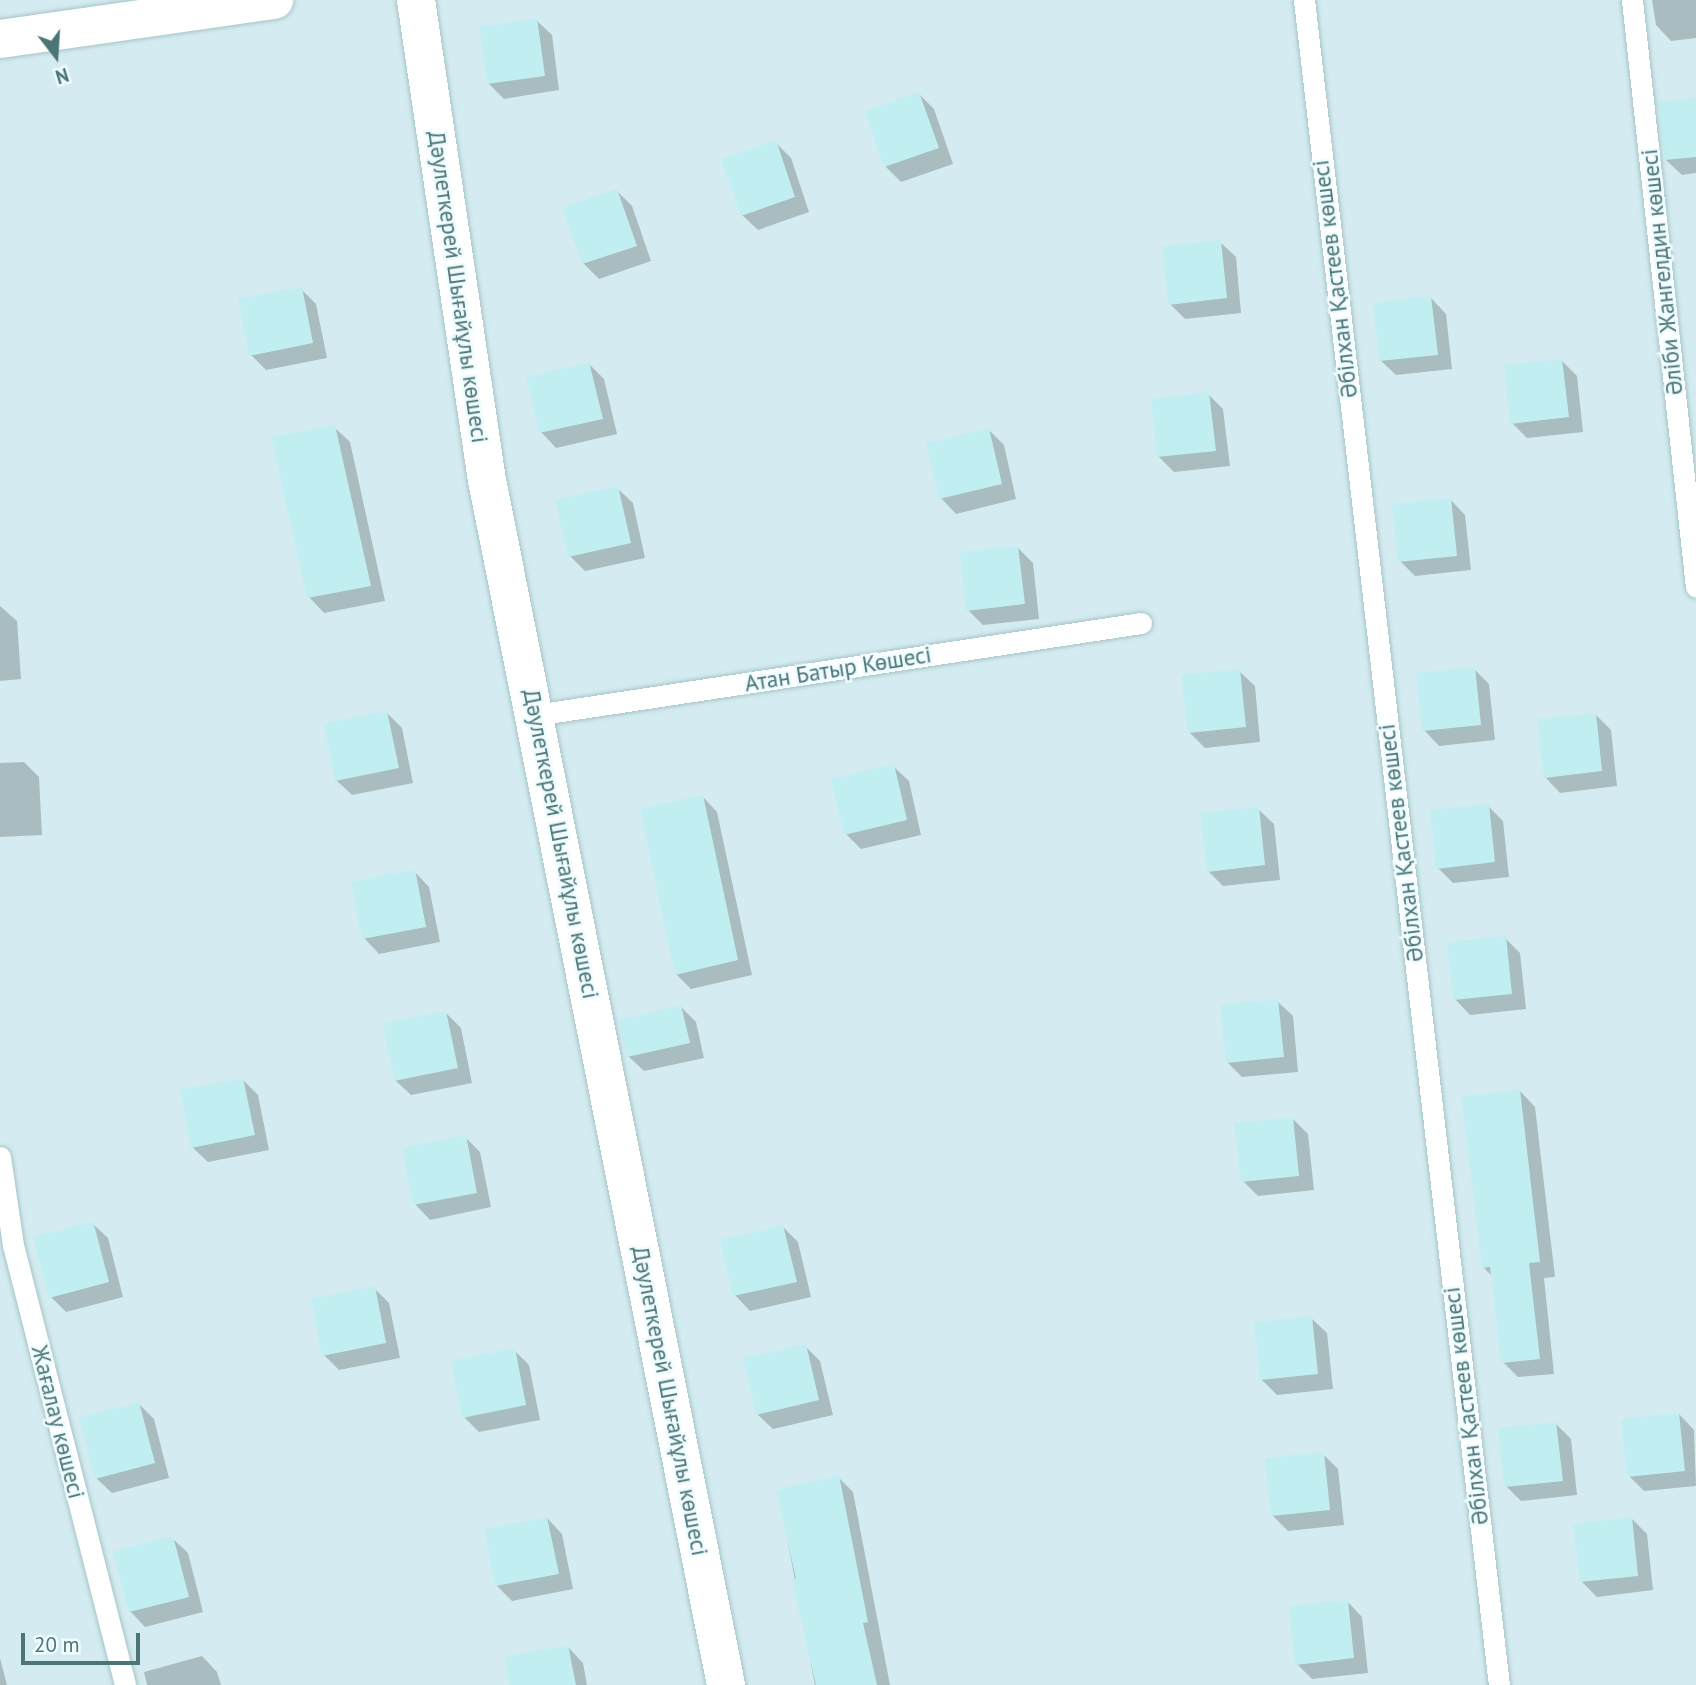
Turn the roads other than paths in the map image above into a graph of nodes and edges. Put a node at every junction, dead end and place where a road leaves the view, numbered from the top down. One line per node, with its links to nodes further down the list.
1 (274, 0): 5 (street)
2 (416, 0): 8 (street, Дәулеткерей Шығайұлы көшесі)
3 (1304, 0): 12 (lane, Әбілхан Қастеев көшесі)
4 (1632, 0): 6 (lane, Әліби Жангелдин көшесі)
5 (0, 39)
6 (1696, 587)
7 (1141, 623): 8 (lane, Атан Батыр Көшесі)
8 (536, 715): 11 (street, Дәулеткерей Шығайұлы көшесі)
9 (0, 1157): 10 (lane, Жағалау көшесі)
10 (125, 1685)
11 (726, 1685)
12 (1499, 1685)

